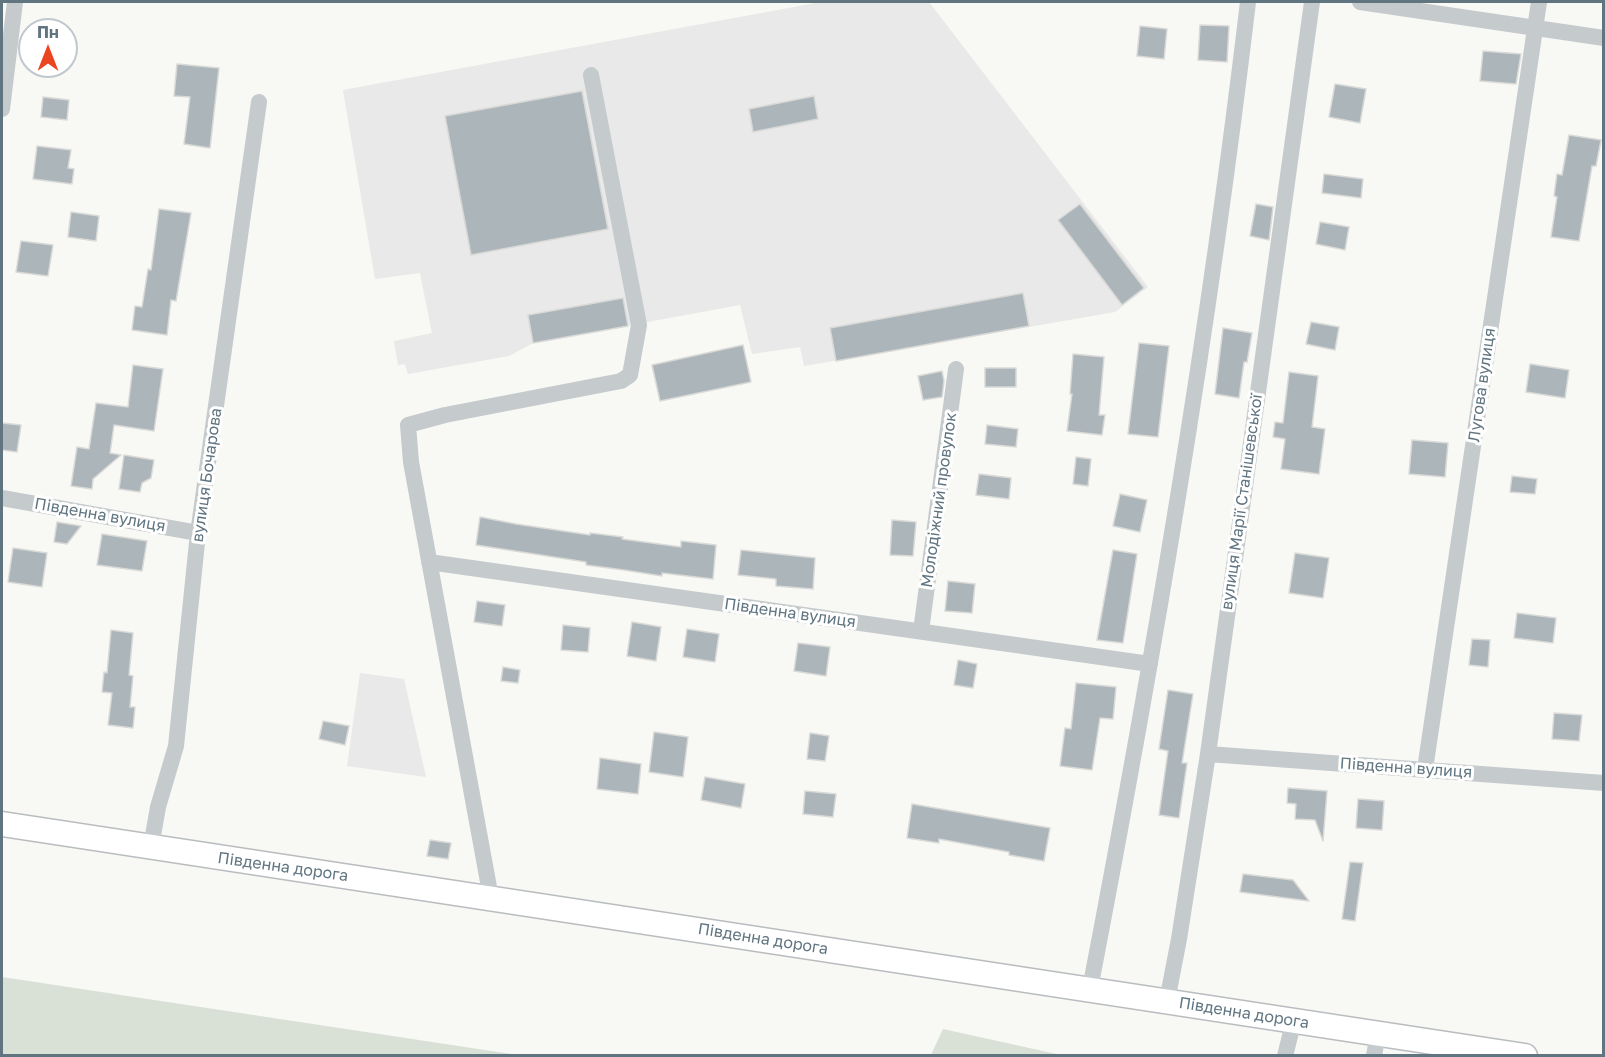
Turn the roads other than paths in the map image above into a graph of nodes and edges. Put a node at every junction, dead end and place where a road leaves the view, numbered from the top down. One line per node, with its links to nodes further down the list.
1 (15, 2): 10 (street)
2 (1248, 2): 16 (street)
3 (1312, 2): 17 (street, вулиця Марії Станішевської)
4 (1360, 2): 6 (street)
5 (1539, 2): 6 (street, Лугова вулиця)
6 (1535, 28): 7 (street); 18 (street, Лугова вулиця)
7 (1604, 38)
8 (591, 75): 14 (street)
9 (259, 102): 13 (street, вулиця Бочарова)
10 (2, 109)
11 (956, 369): 15 (street, Молодіжний провулок)
12 (2, 498): 13 (street, Південна вулиця)
13 (198, 533): 21 (street, вулиця Бочарова)
14 (429, 562): 15 (street, Південна вулиця); 22 (street)
15 (921, 631): 16 (street, Південна вулиця)
16 (1150, 664): 23 (street)
17 (1208, 754): 18 (street, Південна вулиця); 24 (street, вулиця Марії Станішевської)
18 (1425, 769): 19 (street, Південна вулиця)
19 (1604, 783)
20 (2, 824): 21 (highway, Південна дорога)
21 (151, 847): 22 (highway, Південна дорога)
22 (491, 898): 23 (highway, Південна дорога)
23 (1090, 989): 24 (highway, Південна дорога)
24 (1167, 1001): 25 (highway, Південна дорога)
25 (1294, 1020): 26 (highway, Південна дорога); 27 (street)
26 (1376, 1044): 28 (highway, Південна дорога)
27 (1285, 1056)
28 (1525, 1056)

